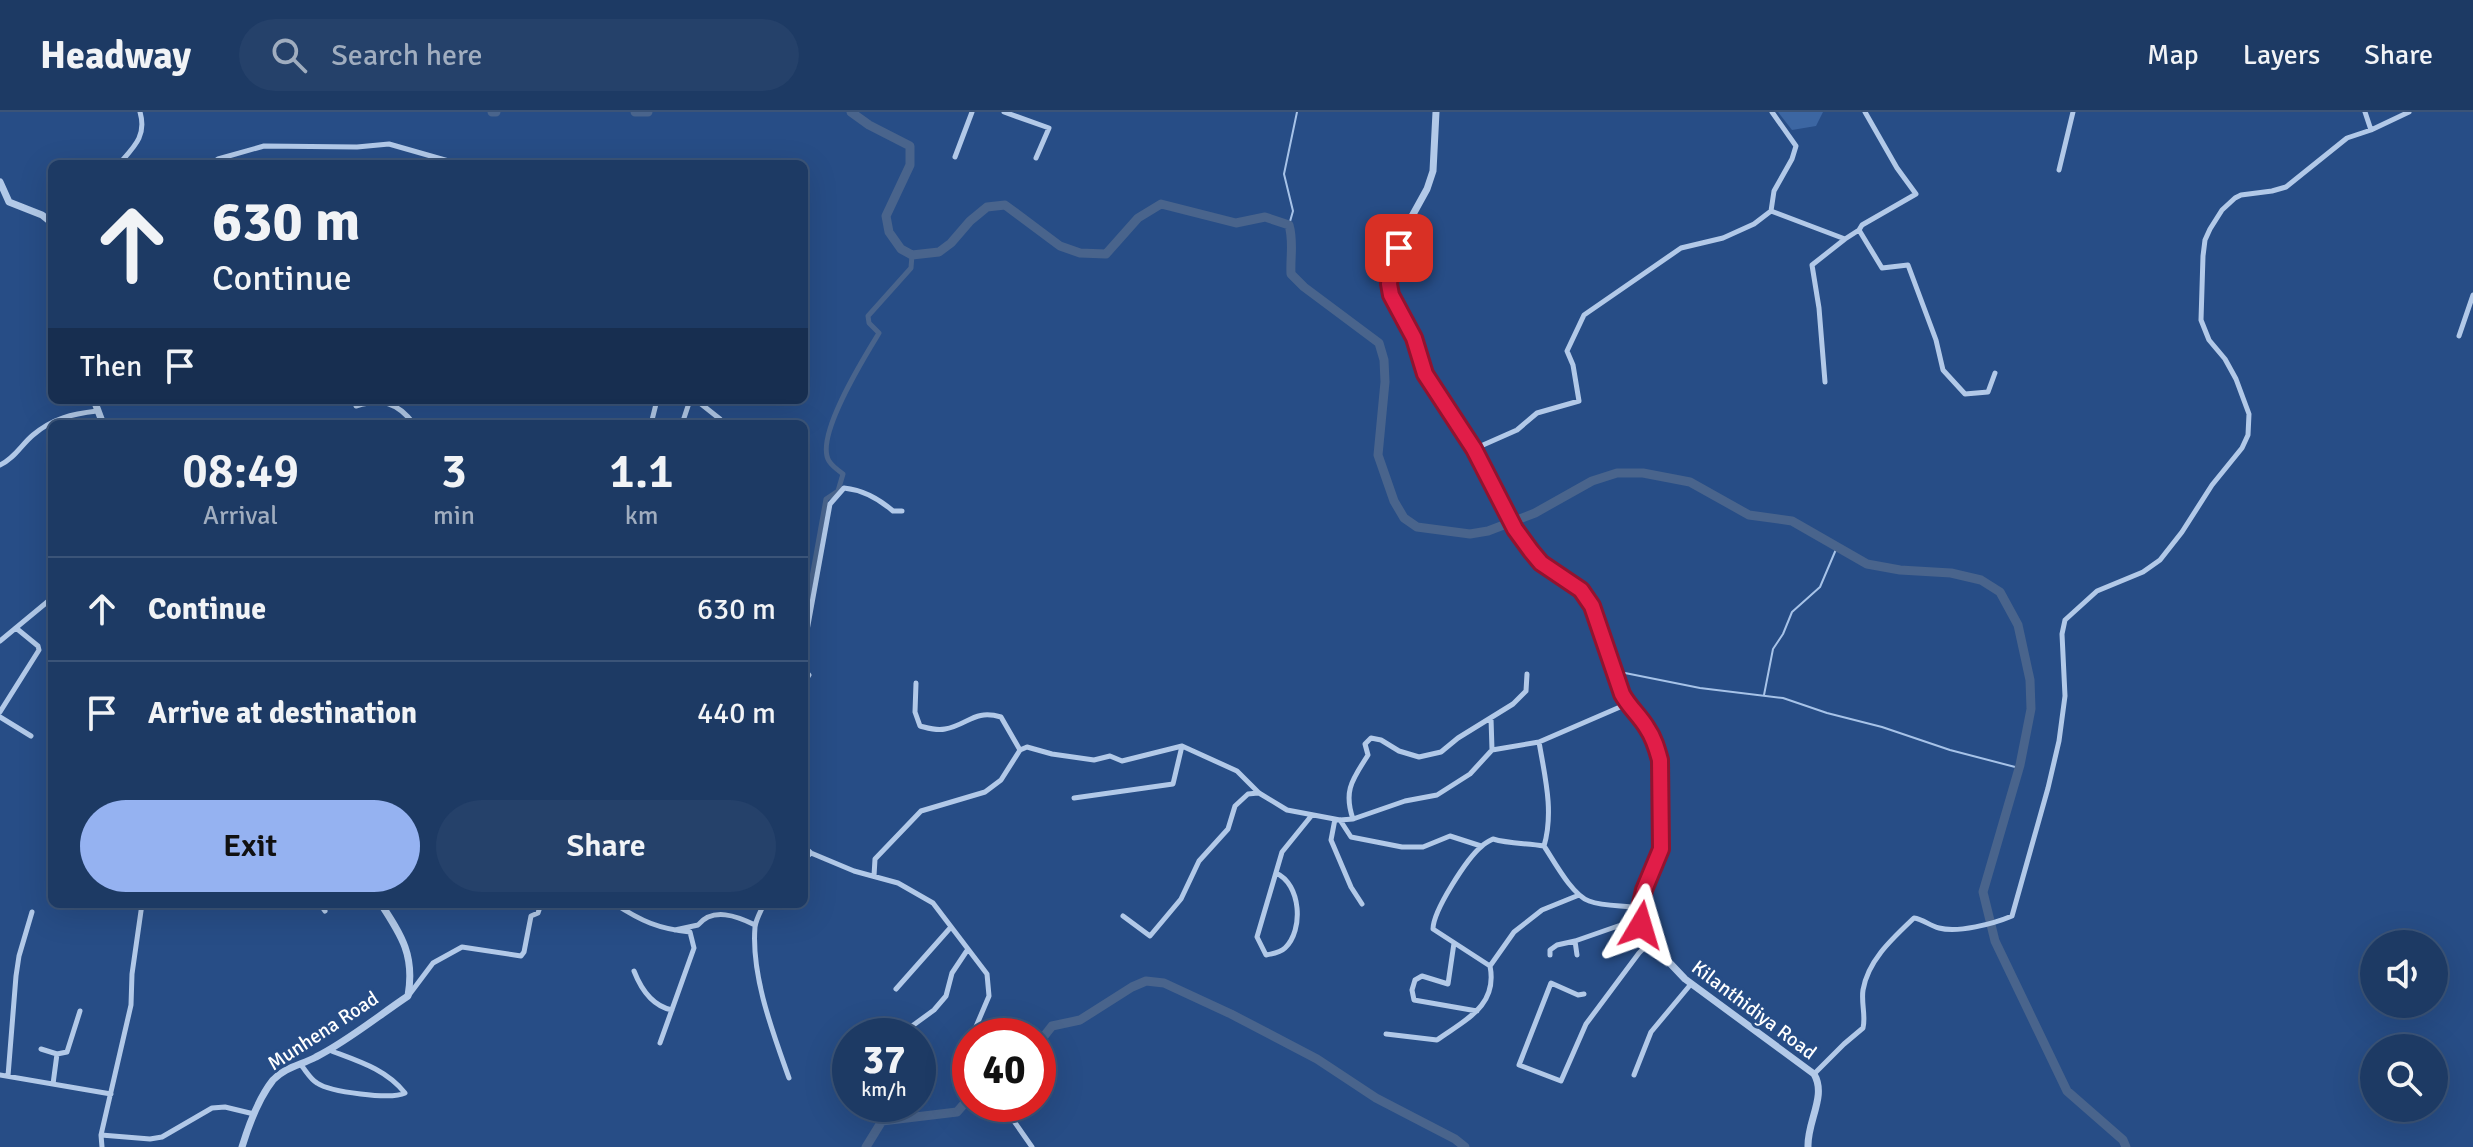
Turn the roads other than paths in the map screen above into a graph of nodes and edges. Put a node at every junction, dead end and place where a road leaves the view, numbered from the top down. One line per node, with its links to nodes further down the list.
1 (140, 112): 13 (street)
2 (972, 112): 11 (street)
3 (1004, 112): 12 (street)
4 (1436, 112): 37 (street, Kilanthidiya Road)
5 (1772, 112): 18 (street)
6 (1865, 112): 20 (street)
7 (2073, 112): 16 (street)
8 (2365, 112): 10 (street)
9 (2409, 112): 10 (street)
10 (2371, 130): 105 (street)
11 (955, 157)
12 (1036, 158)
13 (123, 160)
14 (217, 160): 15 (street)
15 (445, 160)
16 (2059, 170)
17 (0, 182): 19 (street)
18 (1771, 211): 21 (street); 37 (street)
19 (48, 220)
20 (1859, 230): 21 (street); 24 (street)
21 (1845, 239): 25 (street)
22 (2473, 295): 23 (street)
23 (2459, 336)
24 (1995, 373)
25 (1825, 382)
26 (95, 404): 31 (street)
27 (363, 404): 30 (street)
28 (388, 404): 34 (street)
29 (699, 404): 35 (street)
30 (356, 406)
31 (97, 411): 32 (street); 33 (street)
32 (57, 420)
33 (101, 420)
34 (410, 420)
35 (720, 420)
36 (48, 426): 38 (street)
37 (1474, 449): 46 (street, Kilanthidiya Road)
38 (0, 465)
39 (902, 511): 41 (street)
40 (48, 601): 42 (street)
41 (808, 625)
42 (16, 628): 43 (street); 47 (street)
43 (0, 641)
44 (1527, 674): 48 (street)
45 (916, 683): 52 (street)
46 (1627, 704): 50 (street); 74 (street, Kilanthidiya Road)
47 (0, 714): 49 (street)
48 (1491, 717): 53 (street); 57 (street)
49 (31, 736)
50 (1539, 742): 53 (street); 60 (street)
51 (1182, 746): 52 (street); 54 (street); 55 (street)
52 (1020, 750): 65 (street)
53 (1492, 750): 57 (street)
54 (1259, 793): 56 (street); 77 (street)
55 (1074, 798)
56 (1312, 815): 58 (street); 64 (street)
57 (1353, 819): 58 (street)
58 (1338, 820): 59 (street); 67 (street)
59 (1481, 846): 60 (street); 84 (street)
60 (1544, 846): 66 (street)
61 (808, 850): 62 (street)
62 (811, 853): 63 (street); 65 (street)
63 (808, 856)
64 (1276, 873): 64 (street)
65 (874, 876): 80 (street)
66 (1579, 895): 74 (street); 88 (street)
67 (1362, 904)
68 (141, 908): 111 (street)
69 (323, 908): 75 (street)
70 (386, 908): 93 (street, Munhena Road)
71 (540, 908): 93 (street)
72 (621, 908): 81 (street)
73 (762, 908): 79 (street)
74 (1640, 908): 78 (street, Kilanthidiya Road)
75 (325, 911)
76 (32, 912): 108 (street)
77 (1123, 916)
78 (1641, 918): 82 (street); 83 (street, Kilanthidiya Road)
79 (755, 925): 81 (street); 109 (street)
80 (951, 927): 85 (street); 91 (street)
81 (672, 930): 94 (street)
82 (1575, 941): 86 (street); 87 (street)
83 (1650, 942): 90 (street, Kilanthidiya Road); 92 (street)
84 (1454, 943): 88 (street); 96 (street)
85 (968, 949): 97 (street); 98 (street)
86 (1550, 955)
87 (1577, 955)
88 (1490, 966): 96 (street)
89 (634, 971): 94 (street)
90 (1691, 984): 105 (street, Kilanthidiya Road); 107 (street)
91 (896, 989)
92 (1584, 994)
93 (408, 996): 102 (street, Munhena Road)
94 (672, 1010): 100 (street)
95 (80, 1011): 103 (street)
96 (1477, 1011): 99 (street)
97 (923, 1018)
98 (980, 1018)
99 (1386, 1034)
100 (660, 1043)
101 (41, 1049): 103 (street)
102 (329, 1049): 104 (street, Munhena Road); 104 (street)
103 (57, 1054): 110 (street)
104 (300, 1064): 112 (street, Munhena Road)
105 (1814, 1074): 118 (street, Kilanthidiya Road)
106 (0, 1075): 108 (street)
107 (1634, 1075)
108 (8, 1076): 110 (street)
109 (789, 1078)
110 (53, 1084): 111 (street)
111 (111, 1094): 114 (street)
112 (254, 1114): 114 (street); 116 (street, Munhena Road)
113 (1015, 1122): 117 (street)
114 (101, 1135): 115 (street)
115 (102, 1147)
116 (242, 1147)
117 (1032, 1147)
118 (1808, 1147)

